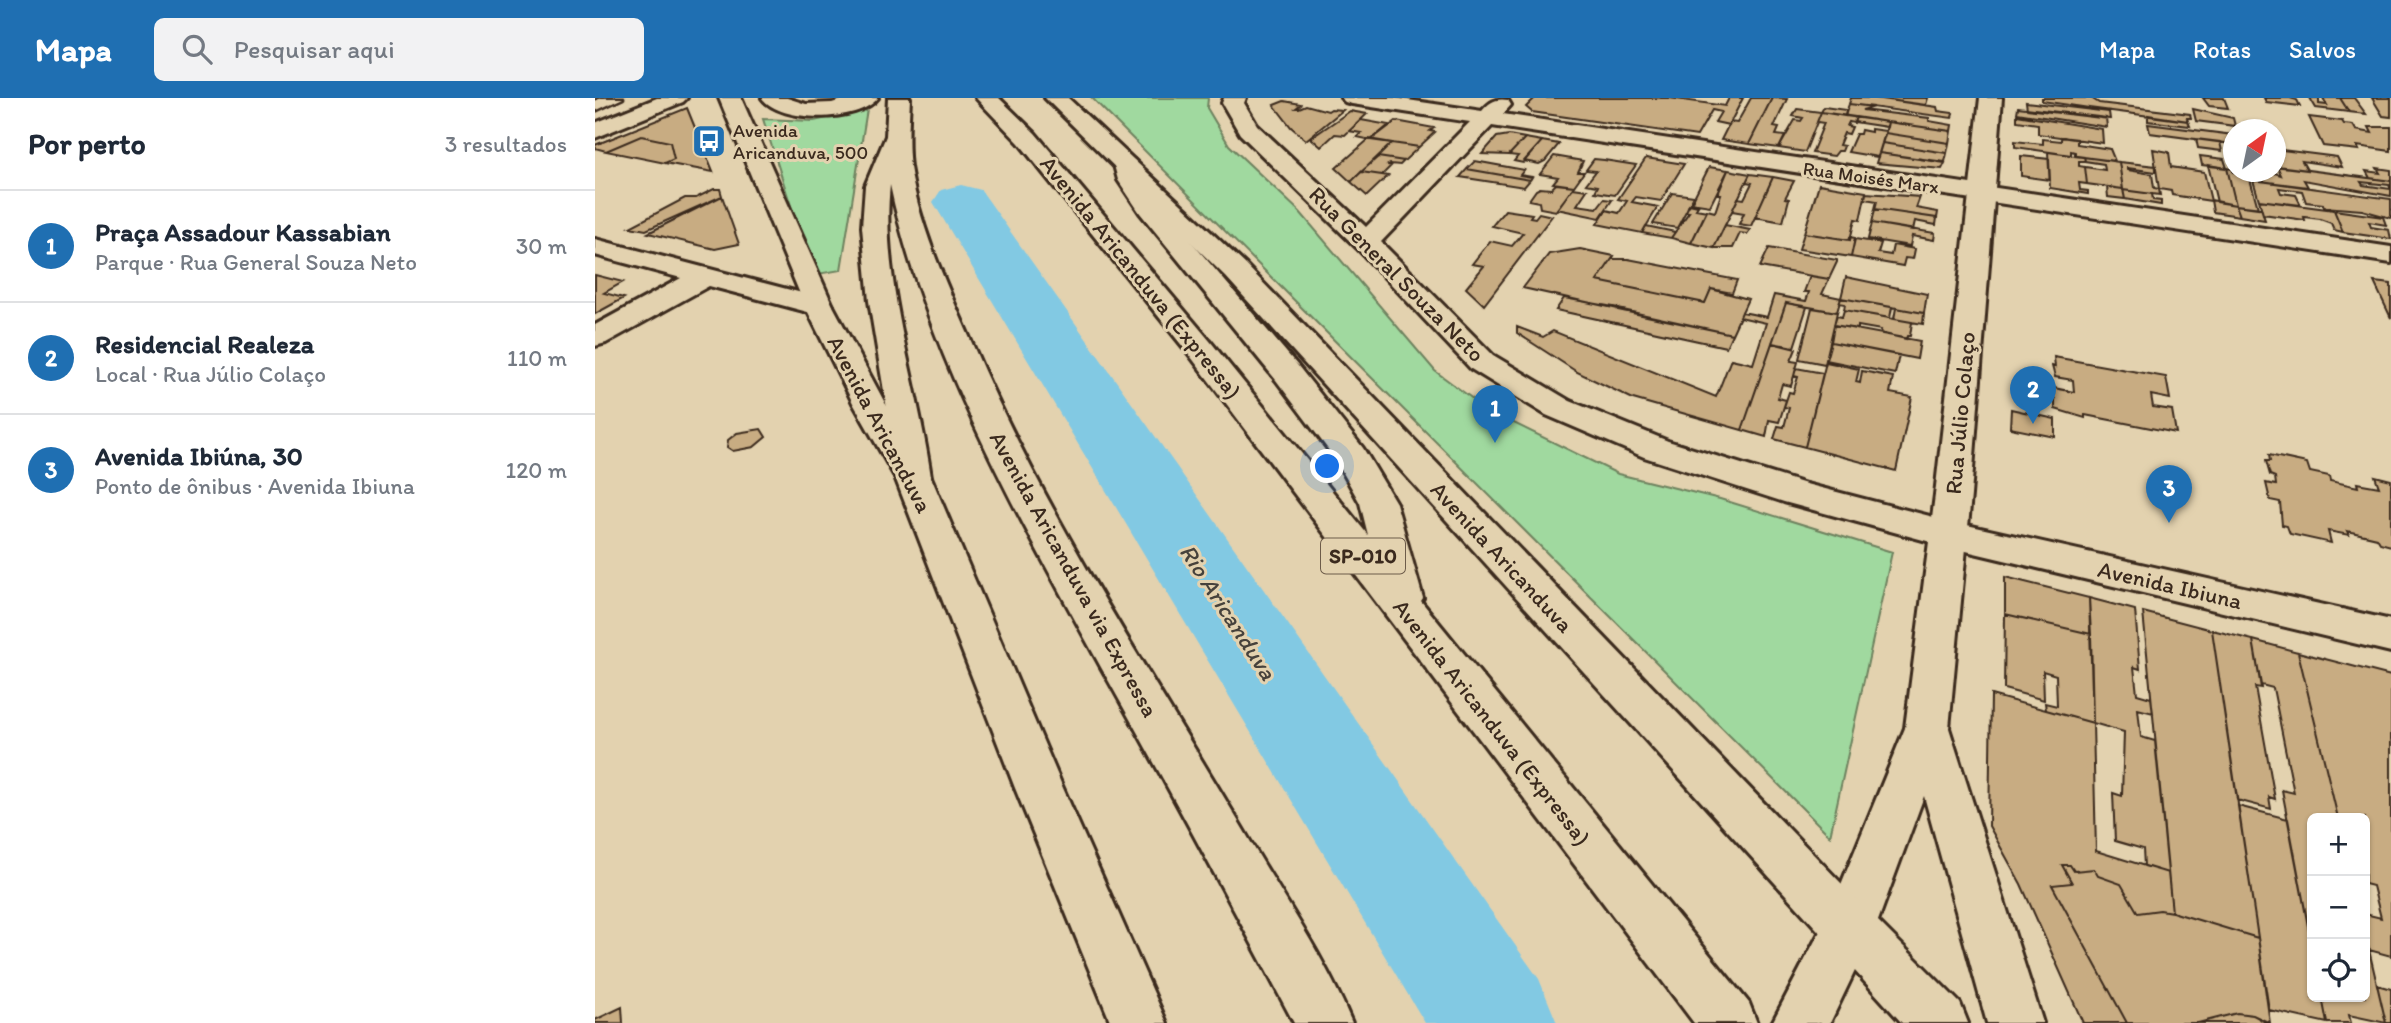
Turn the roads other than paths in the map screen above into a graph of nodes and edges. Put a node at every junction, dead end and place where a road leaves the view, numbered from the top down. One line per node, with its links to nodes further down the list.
1 (615, 98): 13 (lane)
2 (676, 98): 15 (main road)
3 (730, 98): 23 (main road, Avenida Aricanduva)
4 (773, 98): 5 (main road)
5 (867, 98)
6 (899, 98): 16 (main road, Avenida Aricanduva via Expressa)
7 (987, 98): 27 (main road, Avenida Aricanduva (Expressa) / SP-010)
8 (1056, 98): 17 (main road, Avenida Aricanduva)
9 (1235, 98): 19 (main road, Rua General Souza Neto)
10 (1352, 98): 14 (main road, Rua Moisés Marx)
11 (1506, 98): 14 (main road)
12 (1991, 98): 18 (main road, Rua Júlio Colaço)
13 (595, 106)
14 (1486, 120): 18 (main road, Rua Moisés Marx); 19 (main road)
15 (595, 131)
16 (897, 133): 25 (main road); 32 (main road, Avenida Aricanduva via Expressa)
17 (1126, 165): 27 (main road); 30 (main road, Avenida Aricanduva)
18 (1981, 194): 21 (main road, Rua Moisés Marx); 26 (main road, Rua Júlio Colaço)
19 (1366, 242): 26 (main road, Rua General Souza Neto)
20 (595, 247): 22 (main road)
21 (2391, 255)
22 (708, 275): 23 (main road); 24 (main road)
23 (819, 306): 25 (main road, Avenida Aricanduva)
24 (595, 337)
25 (913, 477): 31 (main road, Avenida Aricanduva)
26 (1949, 534): 28 (main road, Avenida Ibiuna); 29 (main road, Rua Júlio Colaço)
27 (1407, 613): 33 (main road, Avenida Aricanduva (Expressa) / SP-010)
28 (2391, 636)
29 (1927, 728): 30 (main road, Rua Júlio Colaço); 36 (main road, Rua Júlio Colaço)
30 (1849, 929): 34 (main road, Rua Júlio Colaço); 35 (main road, Avenida Aricanduva)
31 (1139, 1023)
32 (1324, 1023)
33 (1729, 1023)
34 (1800, 1023)
35 (1940, 1023)
36 (2015, 1023)

